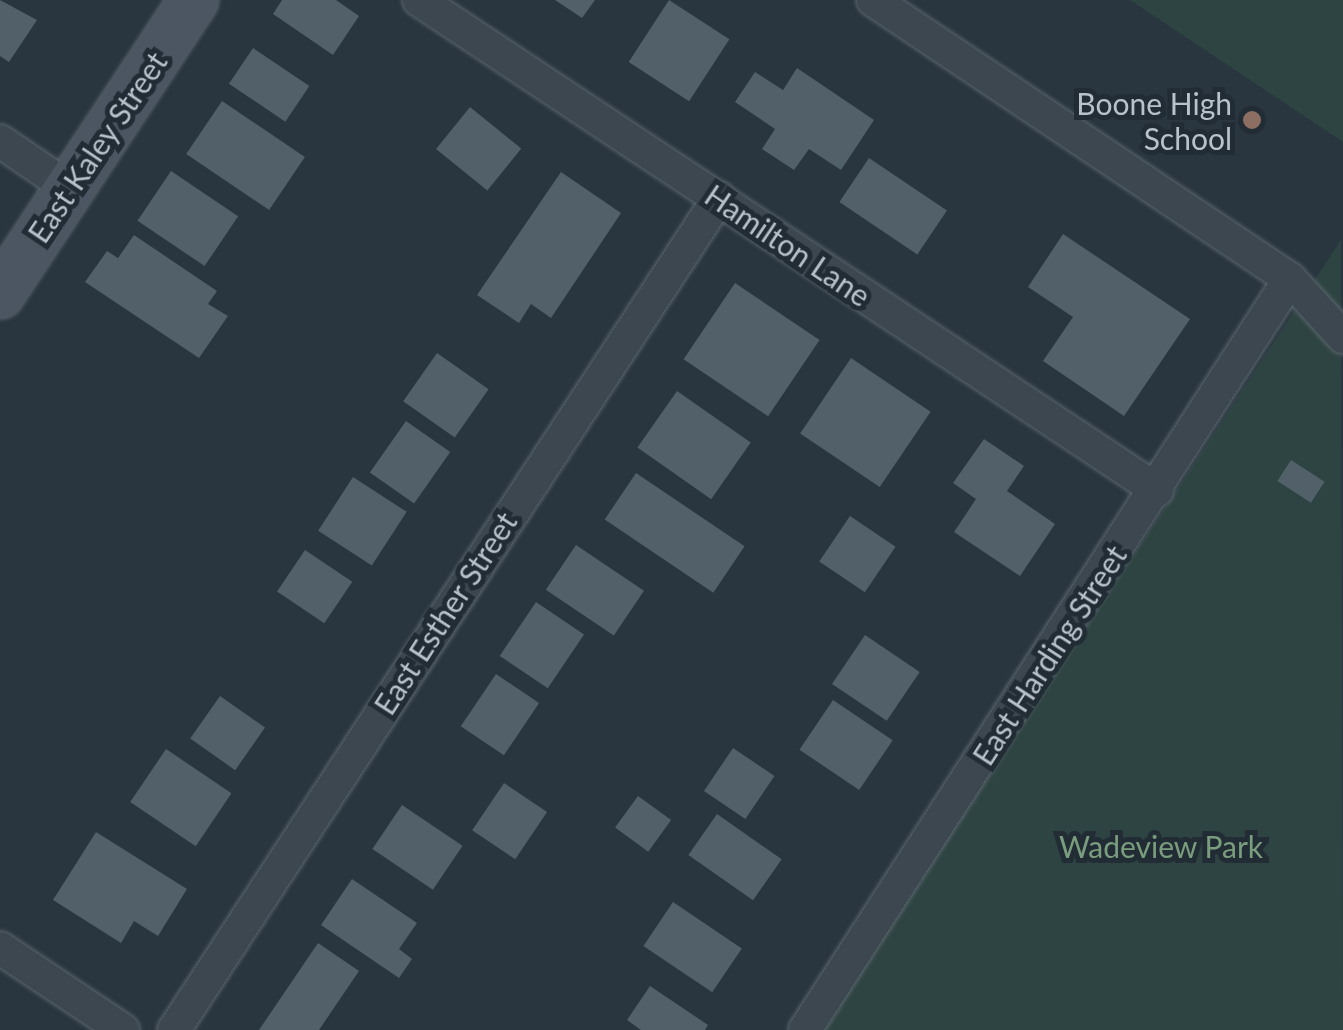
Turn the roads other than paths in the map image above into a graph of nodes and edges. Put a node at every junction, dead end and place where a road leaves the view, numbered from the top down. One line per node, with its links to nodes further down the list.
1 (194, 0): 5 (street, East Kaley Street)
2 (419, 0): 6 (street, Hamilton Lane)
3 (874, 0): 7 (street)
4 (0, 142): 5 (street)
5 (69, 188): 8 (street, East Kaley Street)
6 (718, 198): 10 (street, Hamilton Lane); 13 (street, East Esther Street)
7 (1290, 278): 9 (street); 10 (street, East Harding Street)
8 (0, 294)
9 (1343, 337)
10 (1157, 490): 14 (street, East Harding Street)
11 (0, 948): 12 (street)
12 (124, 1030)
13 (174, 1030)
14 (806, 1030)

